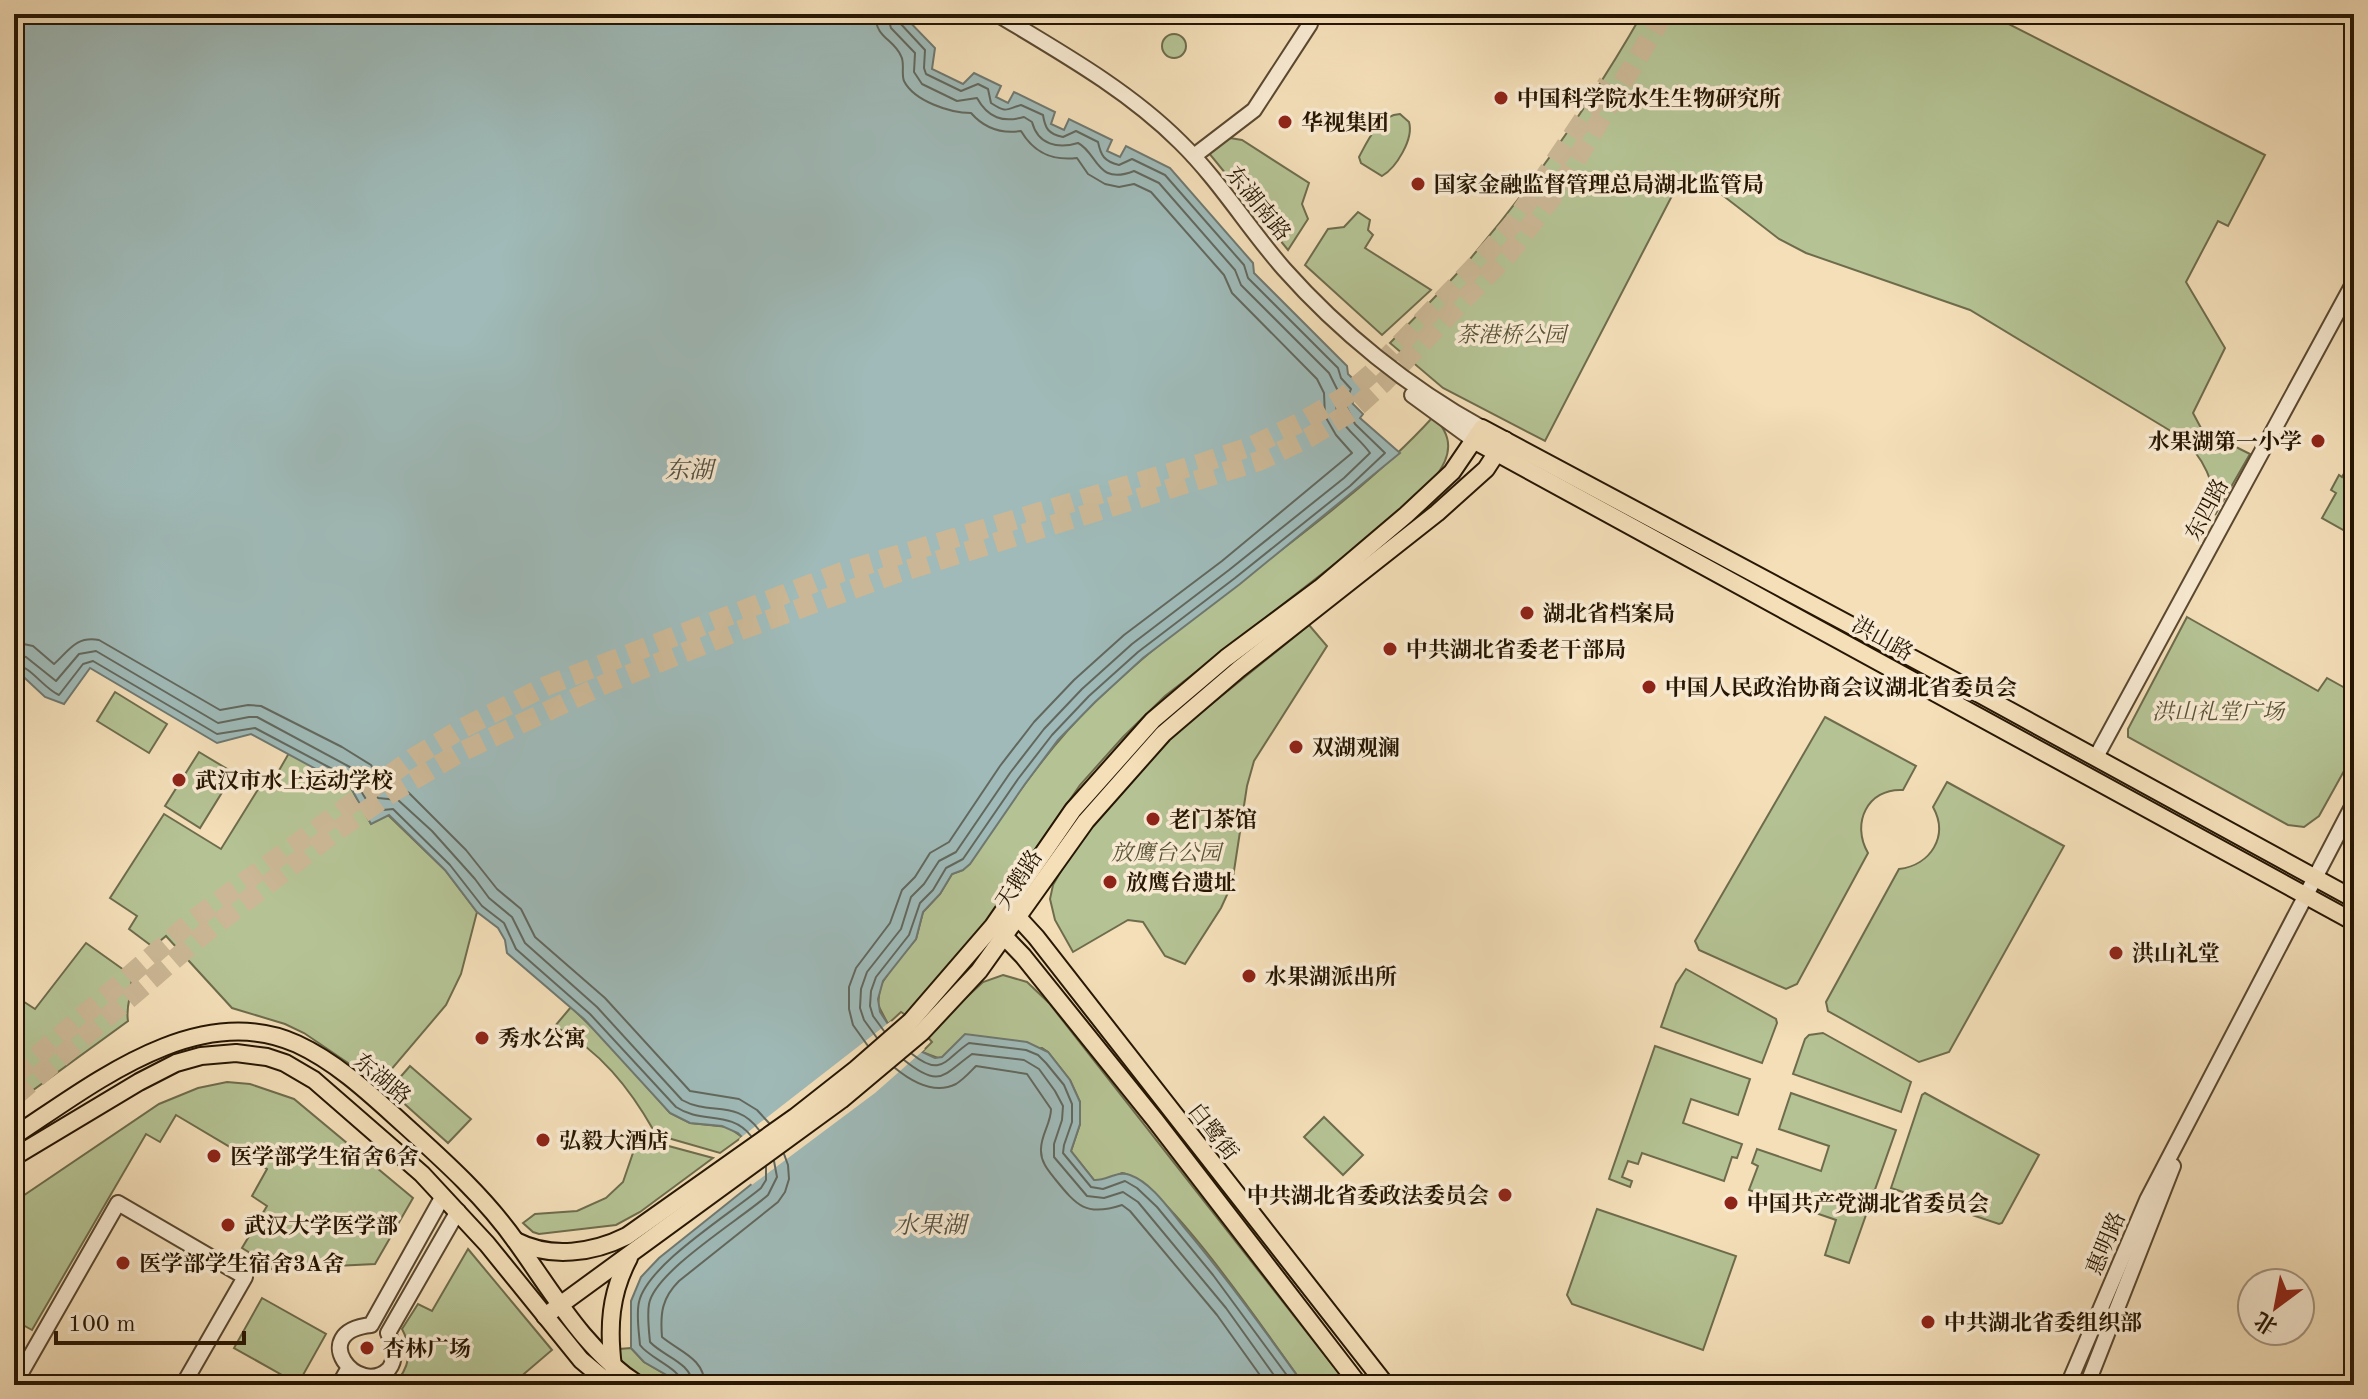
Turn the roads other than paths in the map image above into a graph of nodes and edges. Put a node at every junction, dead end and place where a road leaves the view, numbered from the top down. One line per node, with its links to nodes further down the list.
1 (997, 14): 3 (street, 东湖南路)
2 (1310, 24): 3 (street)
3 (1194, 156): 5 (street, 东湖南路)
4 (2354, 282): 7 (street, 东四路)
5 (1478, 435): 6 (main road, 洪山路); 12 (main road, 天鹅路)
6 (1501, 448): 7 (main road, 洪山路); 10 (main road, 洪山路); 12 (main road, 天鹅路)
7 (2096, 757): 9 (main road, 洪山路)
8 (2354, 803): 9 (street, 惠明路)
9 (2315, 878): 10 (street, 惠明路); 11 (main road, 洪山路)
10 (2306, 896): 13 (main road, 洪山路); 15 (street, 惠明路)
11 (2354, 899)
12 (1013, 912): 14 (main road, 天鹅路); 33 (main road, 白鹭街)
13 (2354, 922)
14 (999, 932): 18 (main road, 天鹅路); 32 (main road, 白鹭街)
15 (2189, 1121): 34 (street, 惠明路); 35 (street, 惠明路)
16 (14, 1136): 21 (main road, 东湖路)
17 (14, 1157): 19 (main road, 东湖路)
18 (739, 1166): 21 (main road, 天鹅路); 22 (main road, 天鹅路)
19 (443, 1196): 20 (main road, 东湖路); 25 (street)
20 (458, 1211): 24 (main road, 东湖路); 27 (street)
21 (516, 1241): 23 (main road, 东湖路)
22 (632, 1253): 23 (main road, 天鹅路); 26 (main road)
23 (561, 1306): 24 (main road, 天鹅路); 26 (main road, 东湖路)
24 (545, 1316): 26 (main road, 东湖路)
25 (347, 1371): 27 (street); 30 (street)
26 (613, 1377): 31 (main road, 东湖路)
27 (362, 1383)
28 (14, 1385): 29 (street)
29 (183, 1385)
30 (339, 1385)
31 (639, 1385)
32 (1359, 1385)
33 (1386, 1385)
34 (2068, 1385)
35 (2087, 1385)

